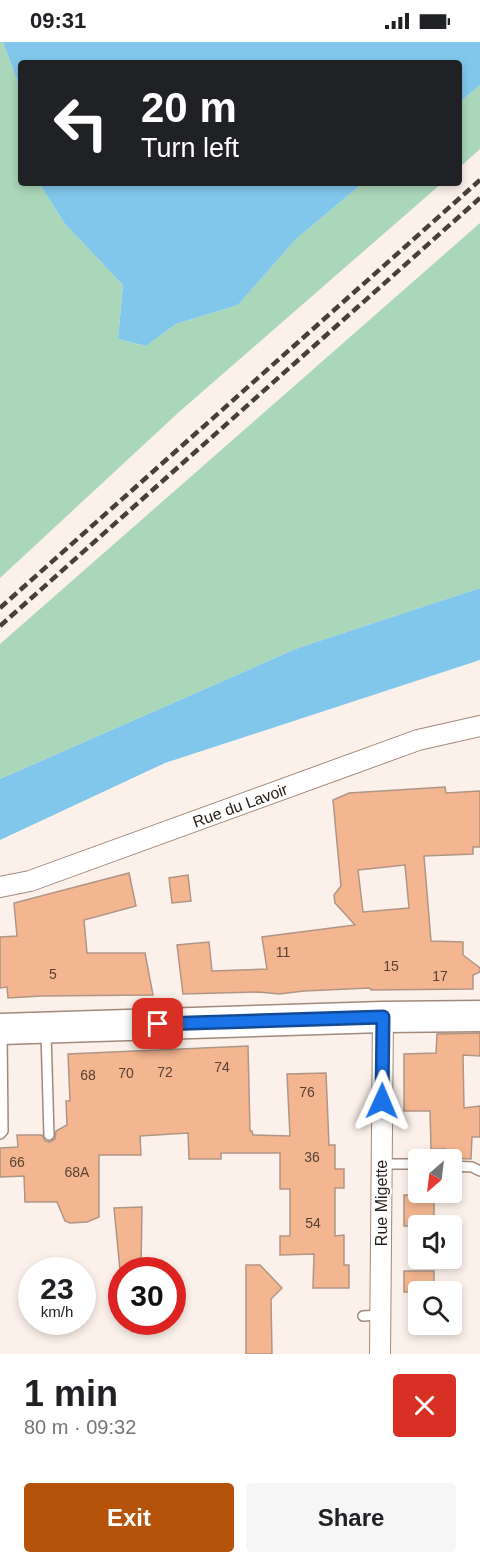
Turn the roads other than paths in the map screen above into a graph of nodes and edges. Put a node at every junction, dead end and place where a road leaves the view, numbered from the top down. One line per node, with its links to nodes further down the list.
1 (480, 726): 2 (street, Rue du Lavoir)
2 (0, 887)
3 (480, 1016): 4 (main road)
4 (383, 1017): 5 (main road); 9 (street, Rue Migette)
5 (46, 1028): 6 (main road); 8 (lane)
6 (1, 1029): 7 (lane)
7 (0, 1134)
8 (49, 1135)
9 (382, 1164): 10 (lane); 13 (street, Rue Migette)
10 (408, 1164)
11 (462, 1166): 12 (lane)
12 (480, 1171)
13 (380, 1354)

